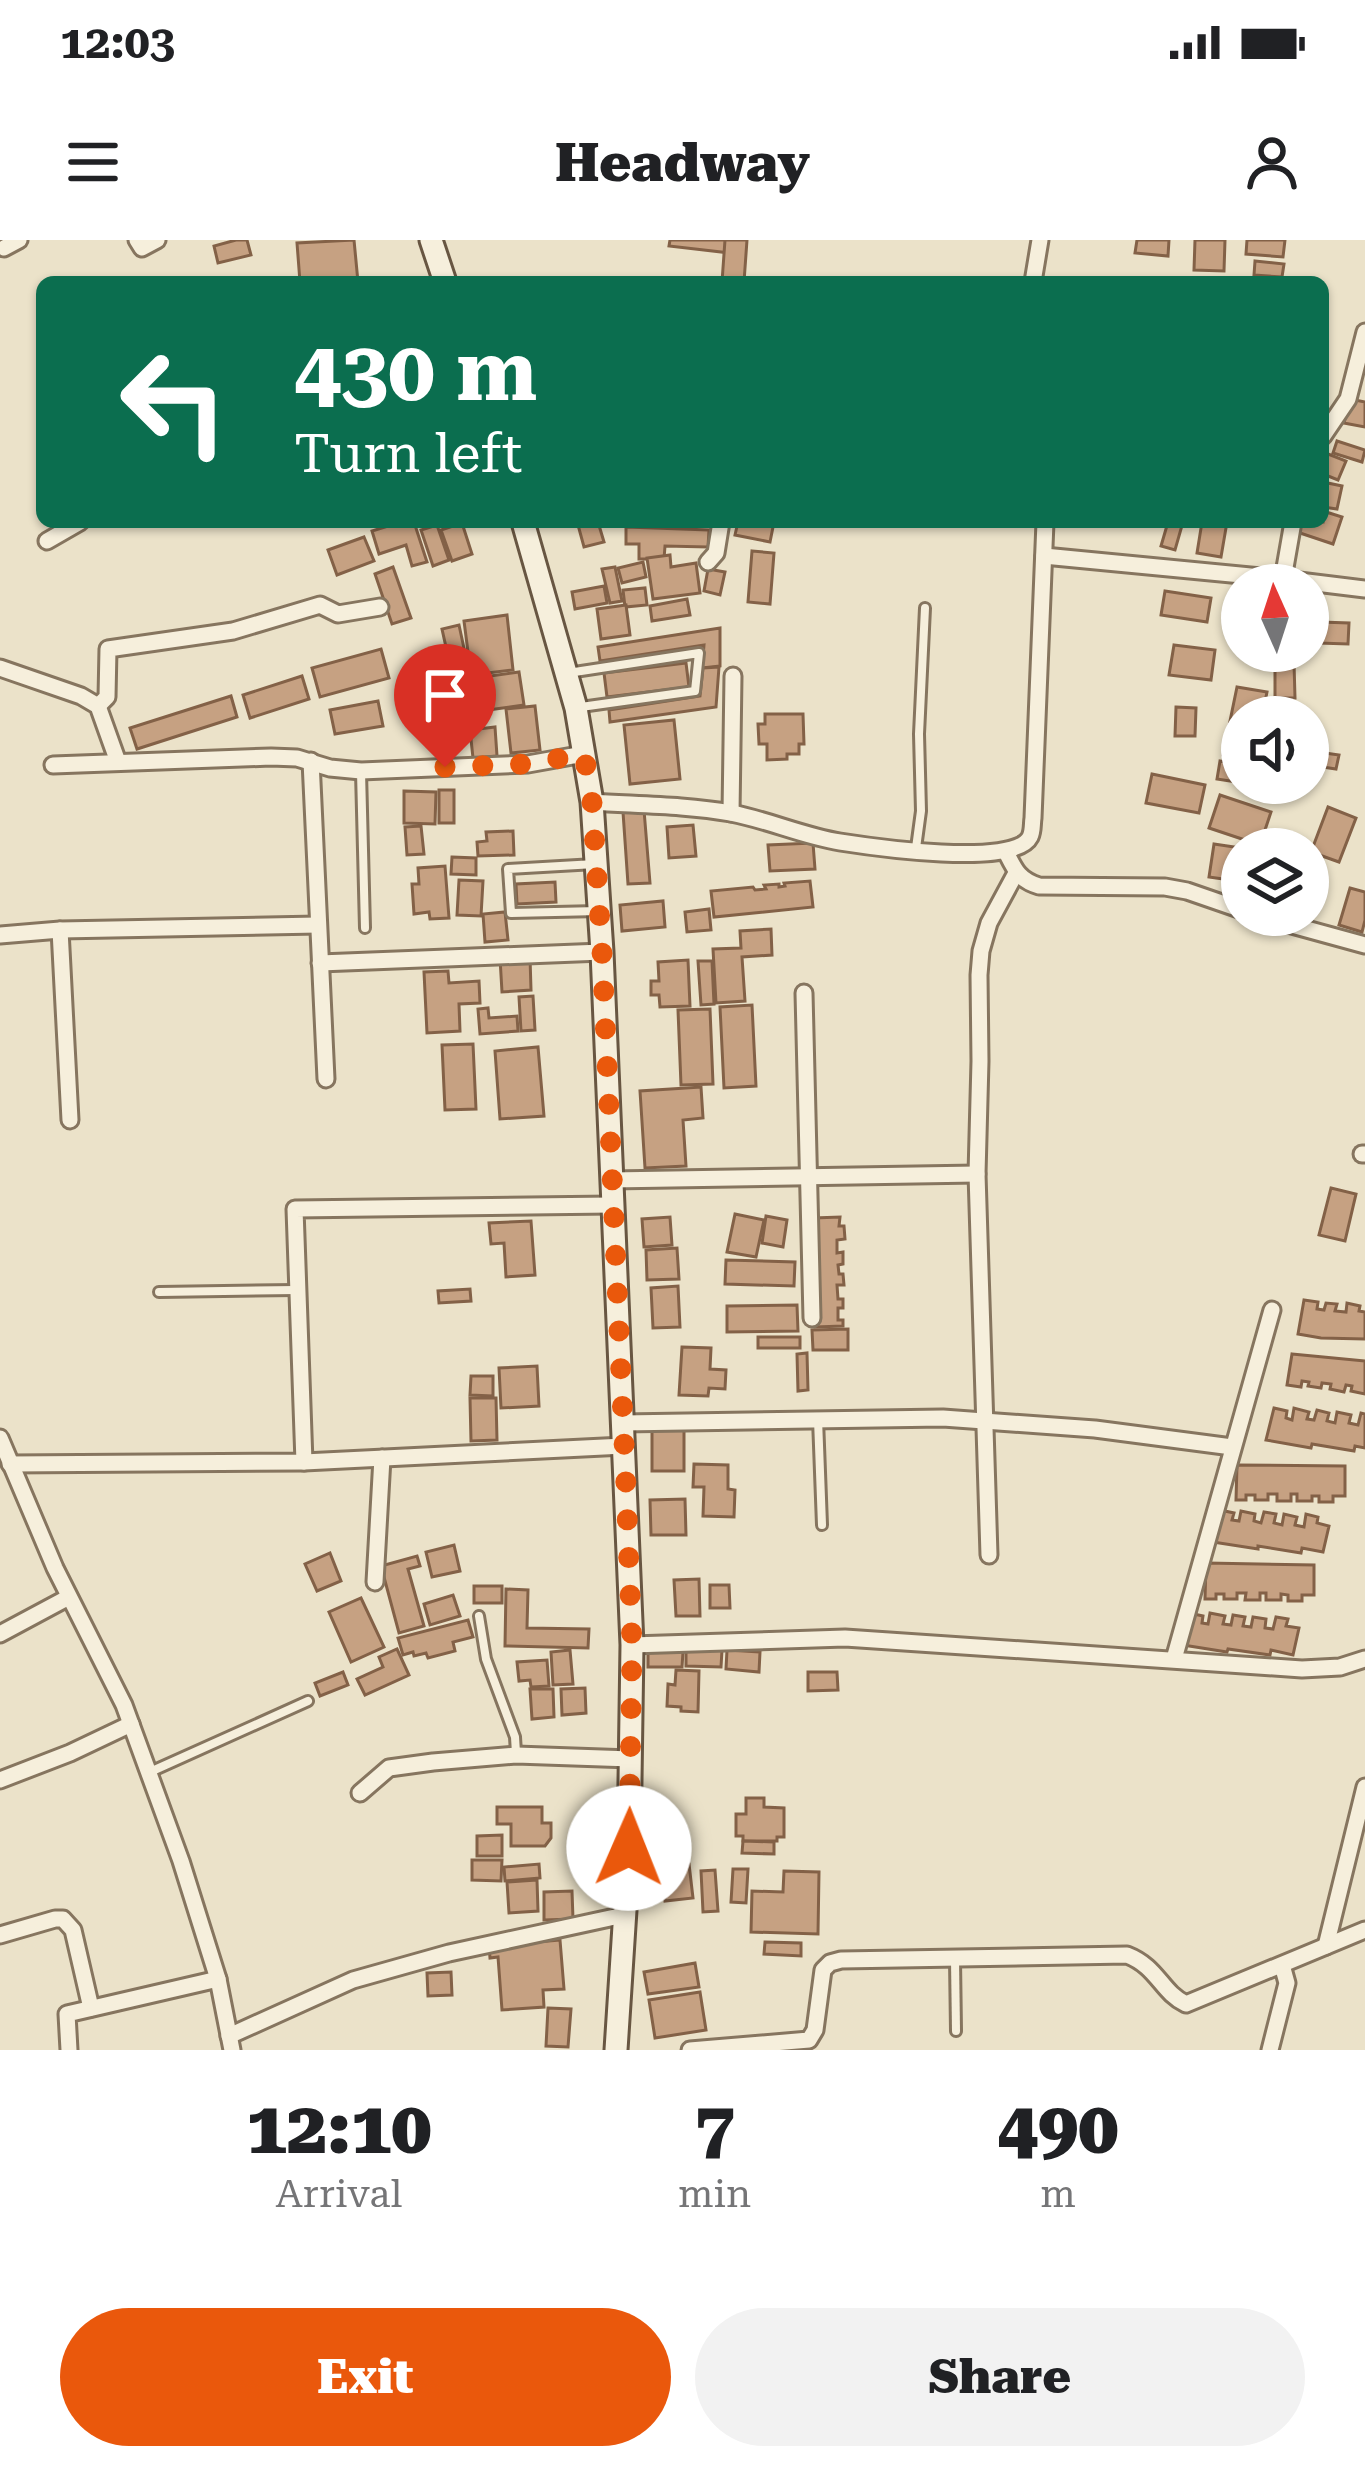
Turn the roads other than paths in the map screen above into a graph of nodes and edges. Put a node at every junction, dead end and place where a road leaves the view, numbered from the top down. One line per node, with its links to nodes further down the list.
1 (136, 240): 2 (street)
2 (157, 240)
3 (430, 240): 5 (main road)
4 (1040, 240): 6 (street)
5 (444, 276)
6 (1034, 276)
7 (1365, 332): 8 (street)
8 (1329, 427)
9 (70, 528): 14 (street)
10 (525, 528): 24 (main road)
11 (720, 528): 16 (street)
12 (1046, 528): 15 (street)
13 (1292, 528): 17 (street)
14 (47, 541)
15 (1044, 556): 18 (street); 36 (street)
16 (708, 562)
17 (1286, 564)
18 (1221, 573)
19 (1329, 585): 20 (street)
20 (1365, 589)
21 (380, 607): 26 (street)
22 (925, 608): 35 (lane)
23 (0, 668): 26 (street)
24 (567, 673): 27 (main road); 27 (lane)
25 (733, 676): 34 (street)
26 (98, 706): 30 (street)
27 (576, 708): 28 (main road)
28 (584, 754): 32 (street); 33 (main road)
29 (311, 761): 30 (street); 32 (street); 41 (street)
30 (118, 762): 31 (street)
31 (53, 765)
32 (361, 771): 42 (lane)
33 (592, 802): 34 (street); 37 (main road)
34 (731, 813): 35 (street)
35 (916, 850): 36 (street)
36 (1006, 852): 38 (street)
37 (596, 864): 40 (main road); 40 (lane)
38 (1016, 873): 39 (street); 52 (street)
39 (1221, 903)
40 (599, 911): 47 (main road)
41 (319, 925): 43 (street); 48 (street)
42 (365, 928)
43 (60, 930): 44 (street); 51 (street)
44 (0, 935)
45 (1329, 935): 46 (street)
46 (1365, 945)
47 (602, 952): 48 (street); 54 (main road)
48 (320, 963): 50 (street)
49 (803, 993): 53 (street)
50 (326, 1079)
51 (70, 1120)
52 (976, 1174): 53 (street); 61 (street)
53 (808, 1177): 54 (street); 59 (street)
54 (611, 1180): 55 (main road)
55 (612, 1205): 56 (street); 62 (main road)
56 (298, 1289): 57 (lane); 67 (street)
57 (159, 1292)
58 (1272, 1310): 65 (street)
59 (812, 1318)
60 (818, 1418): 61 (street); 62 (street); 70 (lane)
61 (986, 1421): 65 (street); 71 (street)
62 (623, 1423): 64 (main road)
63 (0, 1438): 68 (street)
64 (624, 1446): 66 (street); 76 (main road)
65 (1232, 1447): 77 (street)
66 (382, 1458): 67 (street); 72 (street)
67 (304, 1462): 68 (street)
68 (13, 1470): 69 (street); 73 (street)
69 (0, 1486)
70 (822, 1525)
71 (989, 1555)
72 (375, 1582)
73 (69, 1597): 75 (street); 80 (street)
74 (479, 1616): 81 (lane)
75 (0, 1634)
76 (632, 1645): 77 (street); 82 (main road)
77 (1174, 1659): 78 (street)
78 (1365, 1659)
79 (308, 1701): 83 (lane)
80 (131, 1724): 83 (street); 84 (street)
81 (516, 1755): 82 (street); 86 (street)
82 (631, 1759): 87 (main road)
83 (149, 1773): 93 (street)
84 (0, 1780)
85 (1365, 1787): 90 (street)
86 (360, 1793)
87 (624, 1916): 96 (street); 98 (main road)
88 (1365, 1930): 90 (street)
89 (0, 1935): 94 (street)
90 (1326, 1946): 92 (street)
91 (955, 1959): 92 (street); 95 (lane); 99 (street)
92 (1282, 1965): 100 (street)
93 (218, 1979): 94 (street); 96 (street)
94 (91, 2008): 97 (street)
95 (956, 2031)
96 (231, 2043)
97 (69, 2050)
98 (616, 2050)
99 (690, 2050)
100 (1270, 2050)

